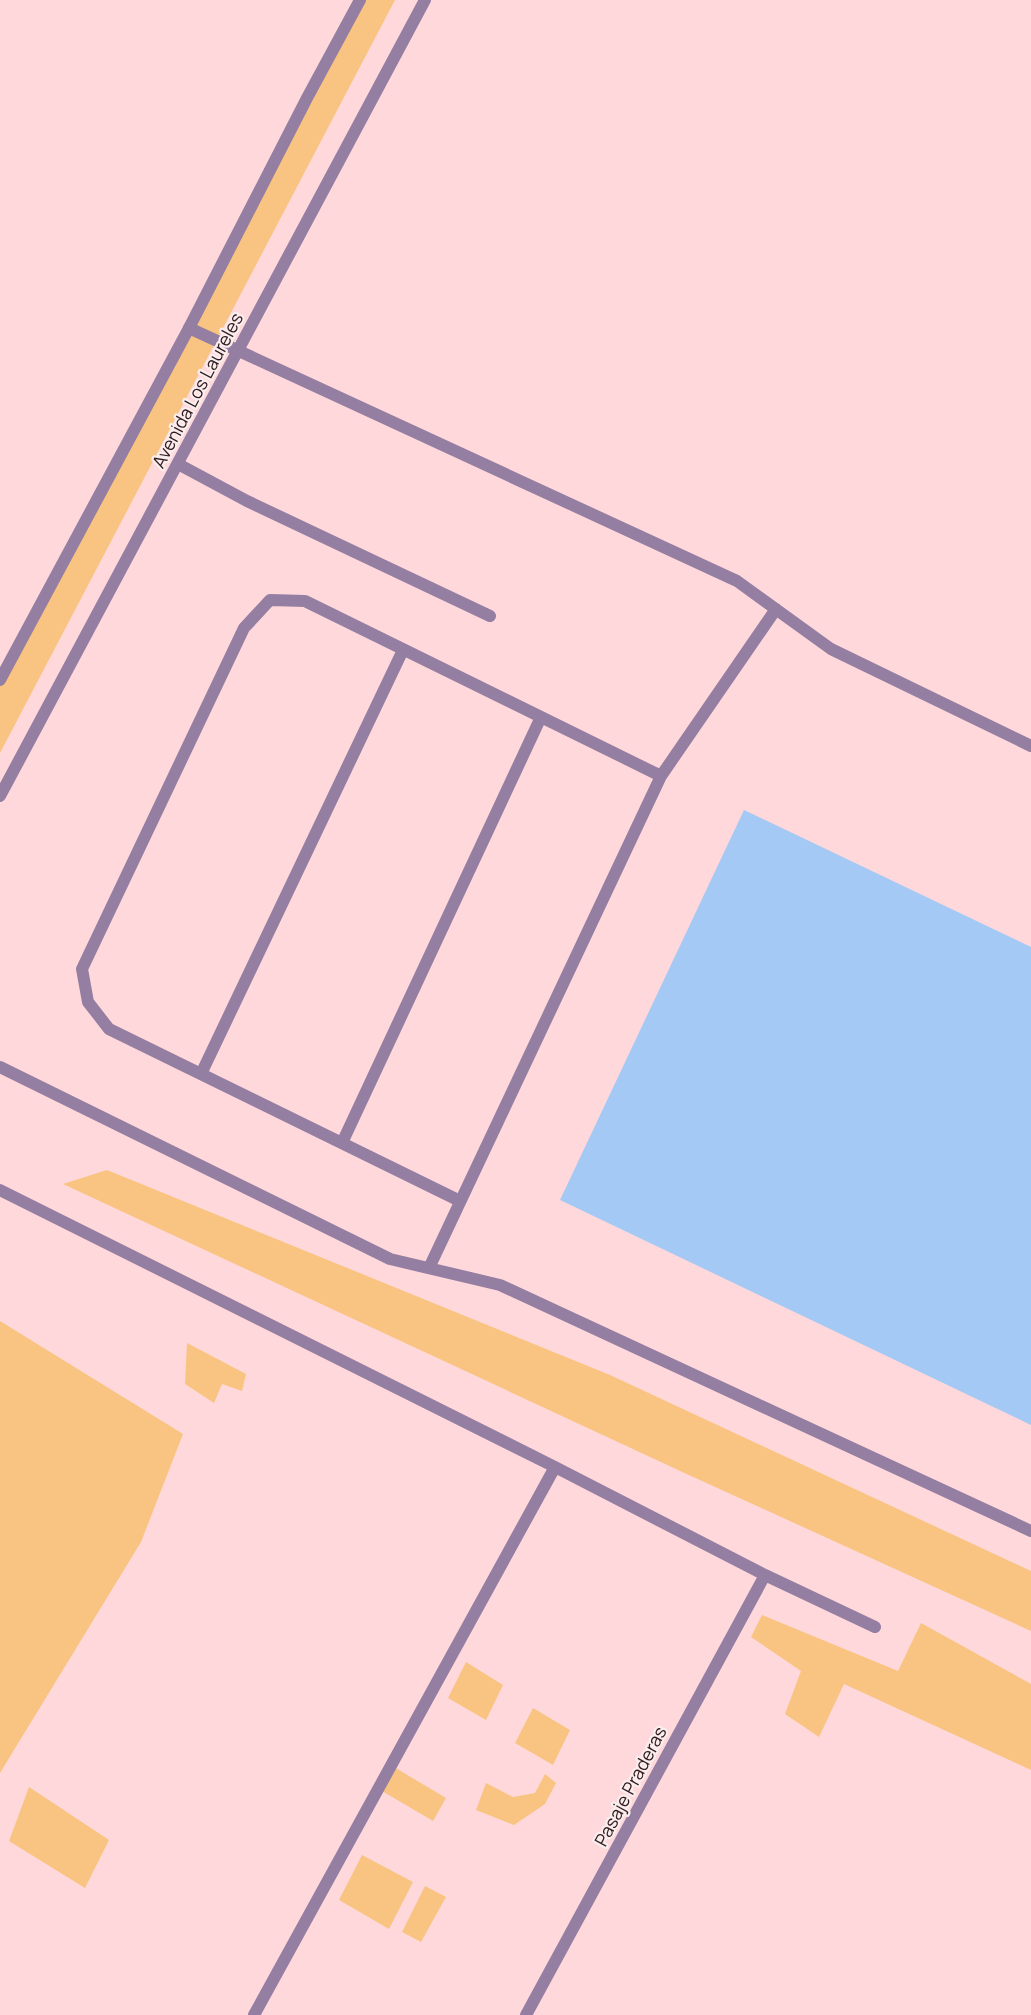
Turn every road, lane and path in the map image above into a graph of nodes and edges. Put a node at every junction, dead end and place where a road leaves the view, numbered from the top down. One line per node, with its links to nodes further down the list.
1 (360, 0): 3 (street, Avenida Los Laureles)
2 (425, 0): 4 (street, Avenida Los Laureles)
3 (189, 328): 4 (street); 9 (street, Avenida Los Laureles)
4 (239, 351): 5 (street, Avenida Los Laureles); 6 (street)
5 (178, 464): 7 (street); 13 (street, Avenida Los Laureles)
6 (776, 609): 11 (street); 12 (street)
7 (490, 616)
8 (404, 650): 10 (street); 15 (street); 15 (street)
9 (0, 680)
10 (541, 717): 12 (street); 16 (street)
11 (1031, 746)
12 (661, 776): 18 (street)
13 (0, 796)
14 (0, 1067): 19 (street)
15 (201, 1074): 16 (street)
16 (342, 1143): 18 (street)
17 (0, 1190): 20 (street)
18 (460, 1201): 19 (street)
19 (429, 1268): 21 (street)
20 (555, 1467): 22 (street); 24 (street)
21 (1031, 1531)
22 (765, 1575): 23 (street); 25 (street, Pasaje Praderas)
23 (875, 1627)
24 (254, 2015)
25 (526, 2015)

